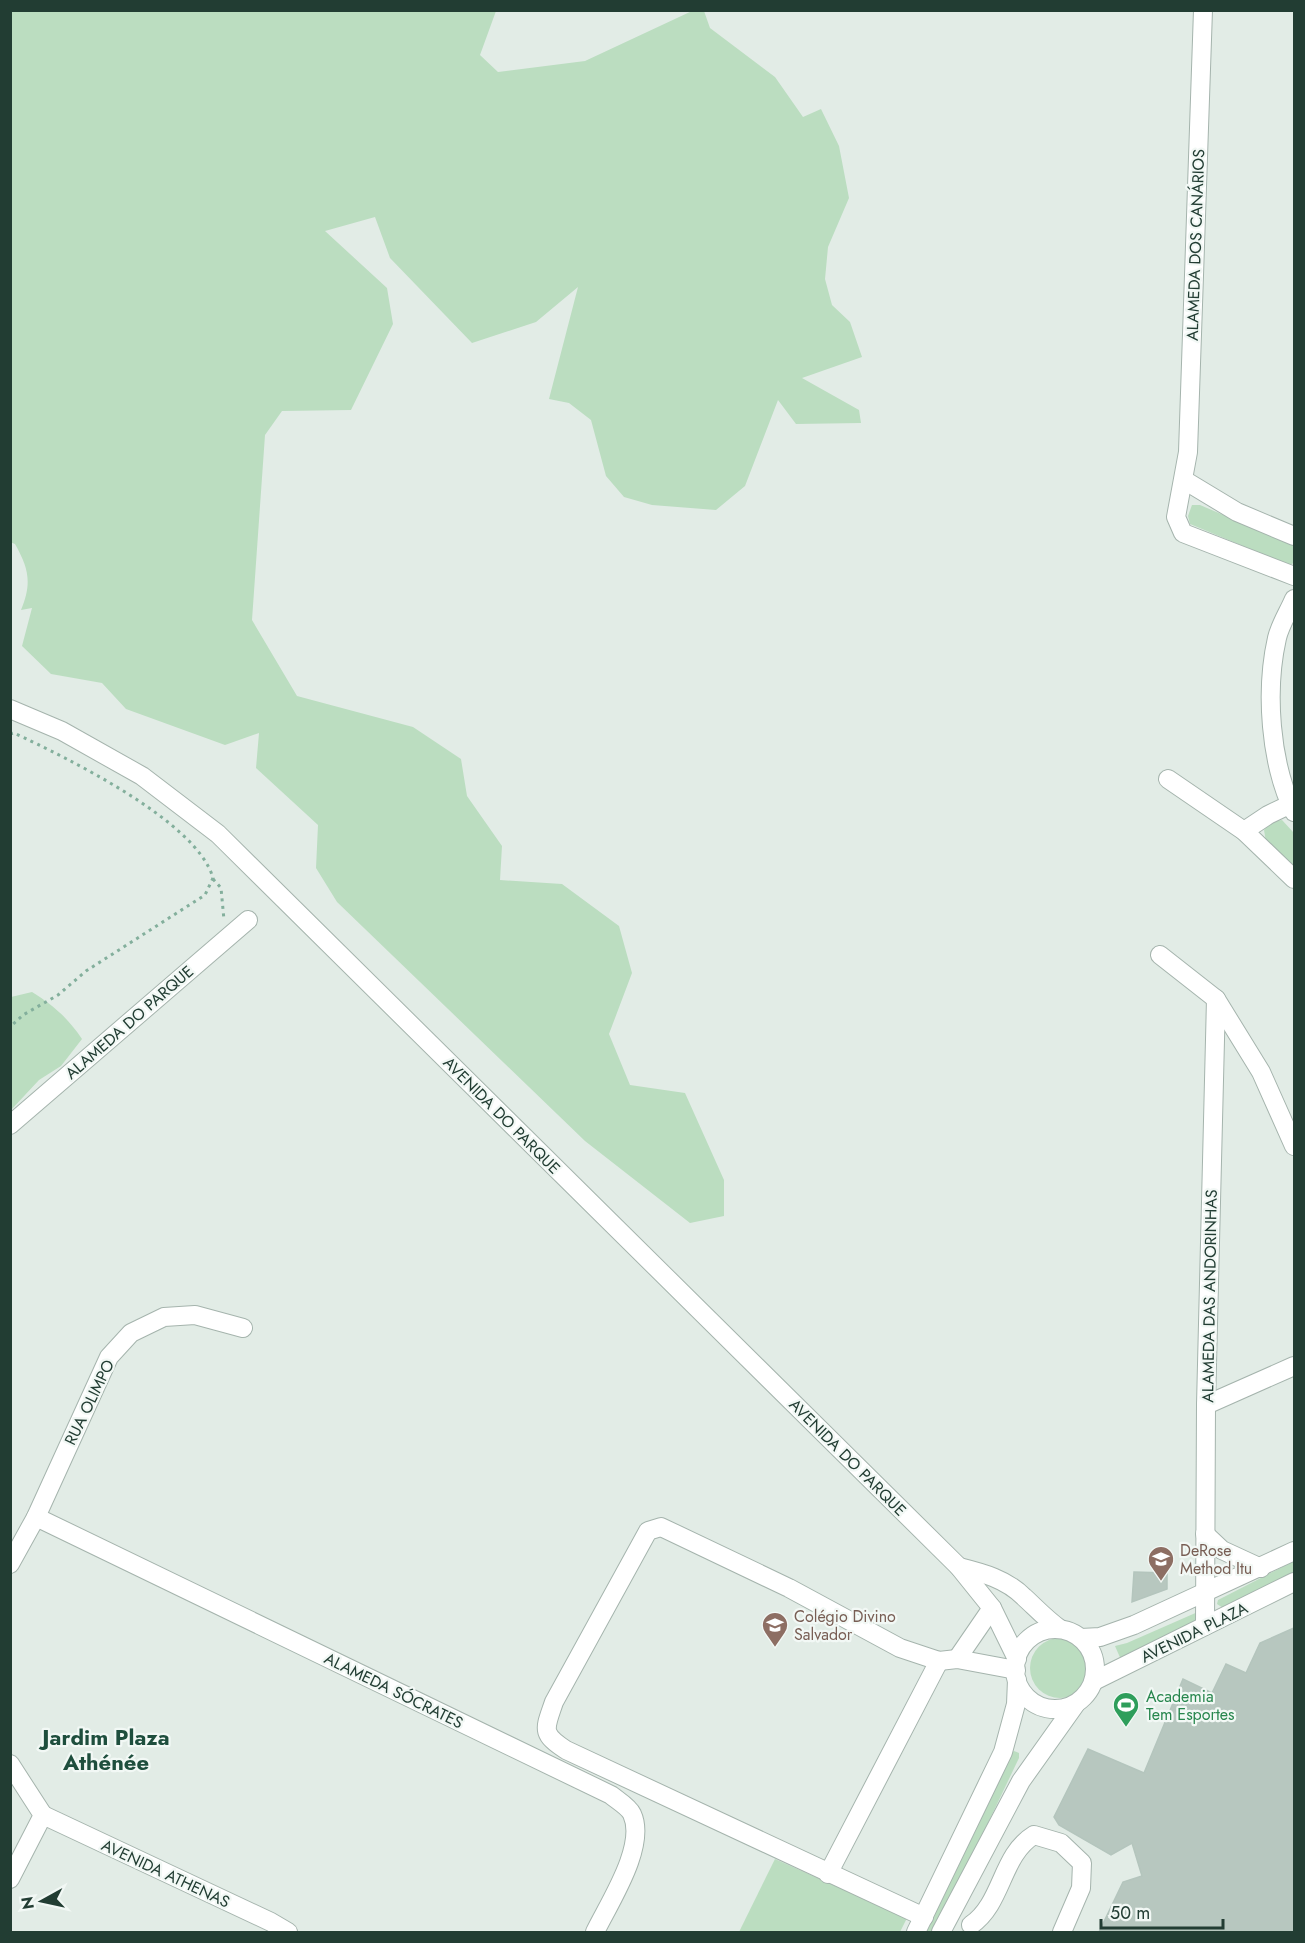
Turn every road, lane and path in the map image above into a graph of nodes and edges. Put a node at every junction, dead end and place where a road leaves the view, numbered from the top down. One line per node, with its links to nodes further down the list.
1 (1203, 10): 2 (street, ALAMEDA DOS CANÁRIOS)
2 (1184, 480): 3 (street); 4 (street, ALAMEDA DOS CANÁRIOS)
3 (1294, 536)
4 (1294, 576)
5 (1294, 599): 9 (street)
6 (10, 709): 27 (street, AVENIDA DO PARQUE)
7 (10, 734): 11 (path)
8 (1168, 780): 10 (street)
9 (1293, 808): 10 (street)
10 (1244, 831): 12 (street)
11 (213, 878): 14 (path); 17 (path)
12 (1294, 879)
13 (248, 920): 14 (street, ALAMEDA DO PARQUE)
14 (225, 940): 18 (street, ALAMEDA DO PARQUE)
15 (1160, 955): 16 (street)
16 (1216, 999): 19 (street); 22 (street, ALAMEDA DAS ANDORINHAS)
17 (10, 1027)
18 (10, 1125)
19 (1294, 1146)
20 (243, 1328): 23 (street, RUA OLIMPO)
21 (1294, 1366): 22 (street)
22 (1206, 1404): 24 (street, ALAMEDA DAS ANDORINHAS)
23 (36, 1517): 26 (street, RUA OLIMPO); 47 (street, ALAMEDA SÓCRATES)
24 (1205, 1534): 28 (street); 30 (street, ALAMEDA DAS ANDORINHAS)
25 (1294, 1551): 28 (street, AVENIDA PLAZA)
26 (10, 1563)
27 (959, 1567): 31 (street, AVENIDA DO PARQUE); 33 (street)
28 (1261, 1568): 30 (street, AVENIDA PLAZA)
29 (1294, 1582): 32 (street, AVENIDA PLAZA)
30 (1203, 1593): 32 (street, ALAMEDA DAS ANDORINHAS); 34 (street, AVENIDA PLAZA)
31 (992, 1608): 35 (street); 36 (street, AVENIDA DO PARQUE)
32 (1204, 1626): 37 (street, AVENIDA PLAZA)
33 (1060, 1629): 34 (street); 36 (street)
34 (1081, 1638): 37 (street)
35 (948, 1660): 36 (street); 41 (street); 41 (street)
36 (1016, 1670): 38 (street); 44 (street)
37 (1094, 1682): 38 (street)
38 (1075, 1705): 43 (street)
39 (10, 1764): 40 (street)
40 (43, 1815): 42 (street); 46 (street, AVENIDA ATHENAS)
41 (828, 1874): 44 (street)
42 (10, 1879)
43 (955, 1906): 45 (street); 48 (street)
44 (920, 1925)
45 (974, 1929): 49 (street)
46 (288, 1932)
47 (595, 1932)
48 (941, 1932)
49 (1062, 1932)

